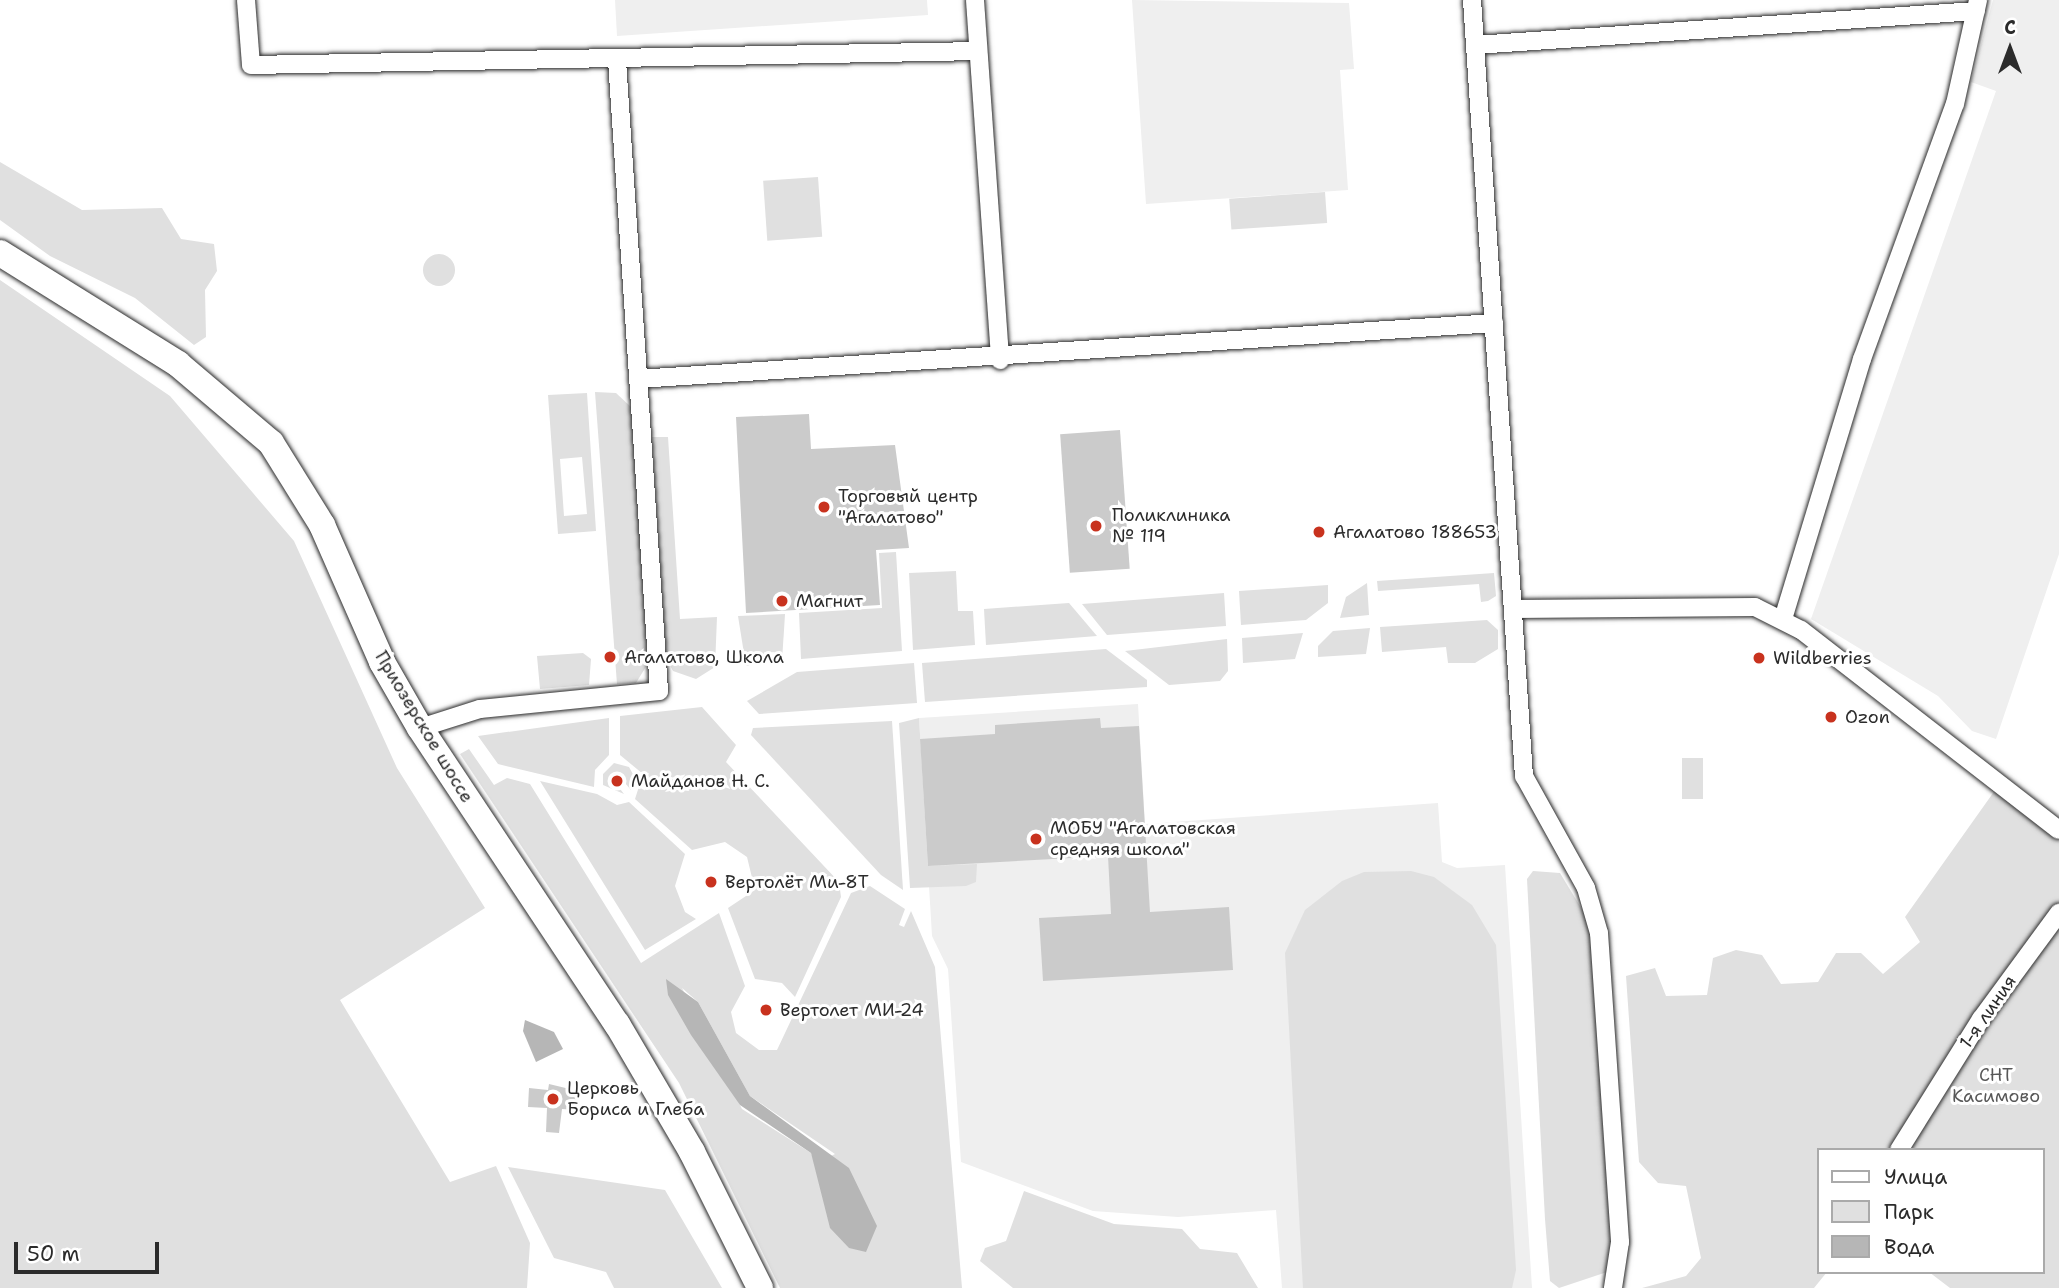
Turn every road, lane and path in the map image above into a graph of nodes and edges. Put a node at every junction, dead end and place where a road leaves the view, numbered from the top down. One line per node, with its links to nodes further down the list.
1 (246, 0): 7 (street)
2 (975, 0): 6 (street)
3 (1472, 0): 5 (street)
4 (1977, 5): 5 (street); 13 (street)
5 (1475, 45): 9 (street)
6 (978, 51): 7 (street); 10 (street)
7 (617, 61): 11 (street)
8 (0, 253): 14 (main road, Приозерское шоссе)
9 (1494, 323): 10 (street); 12 (street)
10 (1000, 360): 11 (street)
11 (638, 379): 14 (street)
12 (1513, 609): 13 (street); 19 (street)
13 (1783, 619): 15 (street)
14 (420, 728): 18 (main road, Приозерское шоссе)
15 (2059, 830)
16 (2059, 913): 17 (street, 1-я линия)
17 (1900, 1148)
18 (760, 1288)
19 (1613, 1288)

